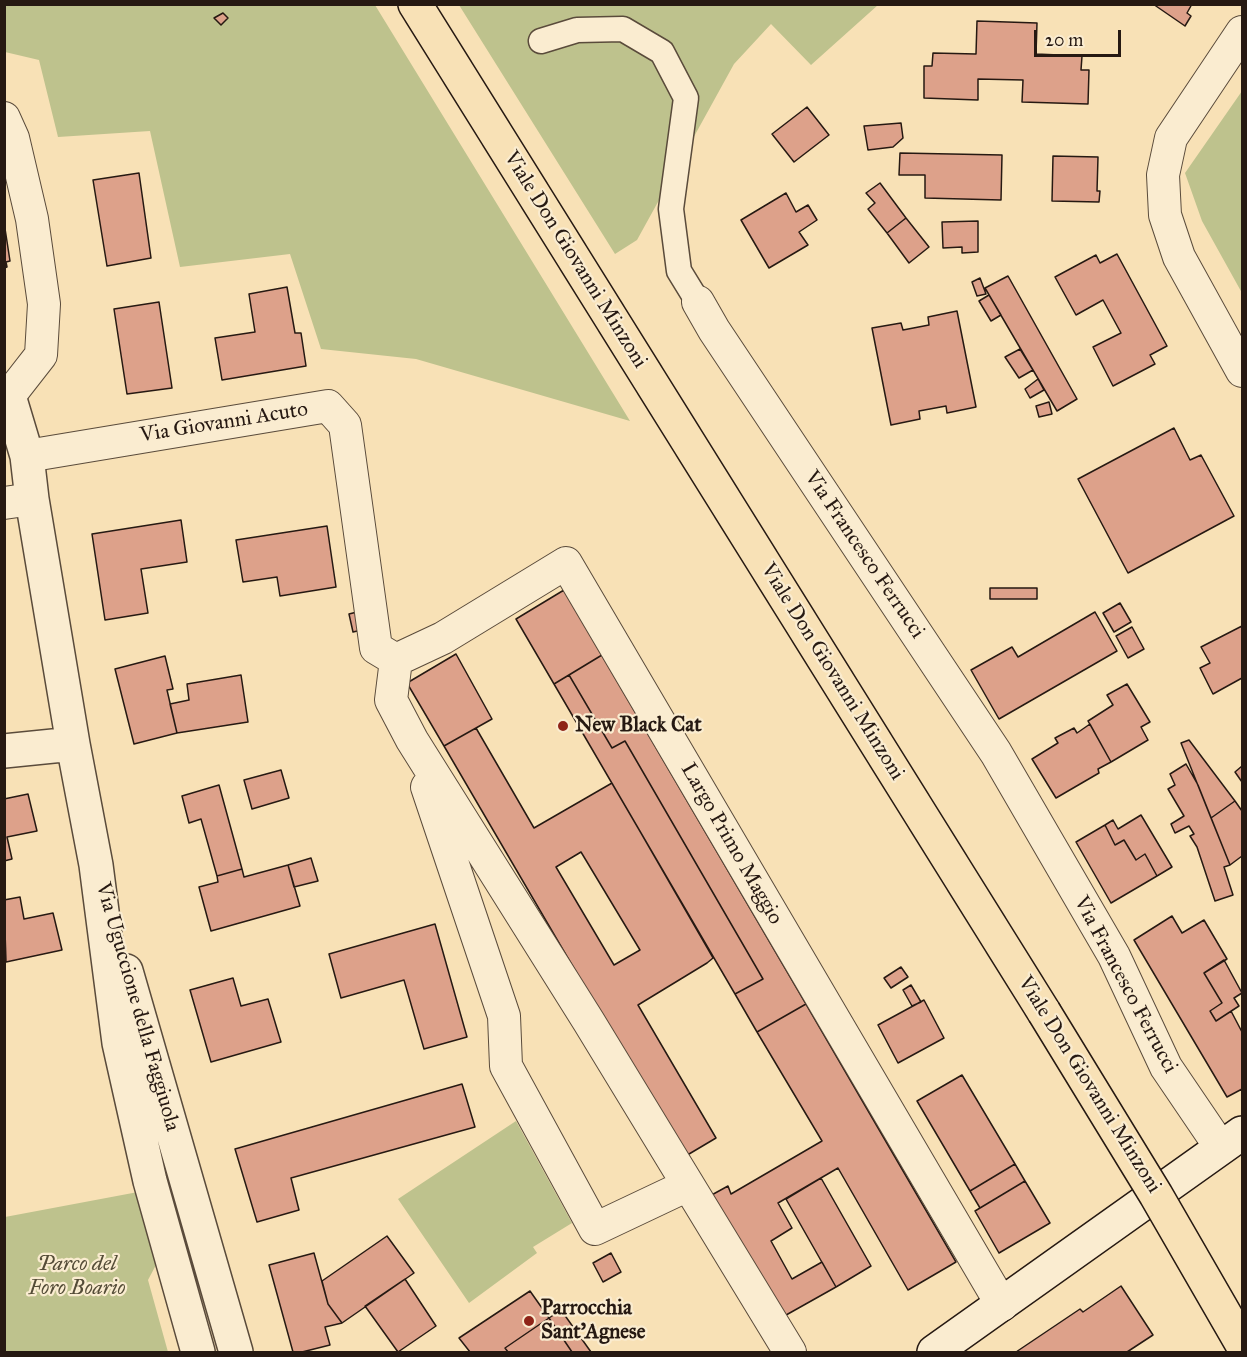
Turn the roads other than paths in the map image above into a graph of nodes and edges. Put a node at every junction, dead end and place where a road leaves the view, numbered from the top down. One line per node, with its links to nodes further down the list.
1 (415, 4): 18 (main road, Viale Don Giovanni Minzoni, bridge)
2 (1242, 32): 6 (street)
3 (541, 41): 5 (street, Via Francesco Ferrucci)
4 (4, 118): 7 (street)
5 (698, 302): 15 (street, Via Francesco Ferrucci)
6 (1242, 371)
7 (7, 396): 8 (street)
8 (27, 456): 9 (street); 10 (street, Via Giovanni Acuto)
9 (18, 501): 12 (street)
10 (396, 660): 11 (street); 17 (street, Largo Primo Maggio)
11 (412, 740): 16 (street); 16 (street)
12 (73, 744): 13 (street); 14 (street, Via Uguccione della Faggiuola)
13 (4, 751)
14 (96, 865): 19 (street, Via Uguccione della Faggiuola); 20 (street, Via Uguccione della Faggiuola)
15 (1232, 1141): 17 (street)
16 (688, 1185): 21 (street)
17 (1002, 1305): 22 (street)
18 (1242, 1344)
19 (198, 1353)
20 (236, 1353)
21 (790, 1353)
22 (934, 1353)

